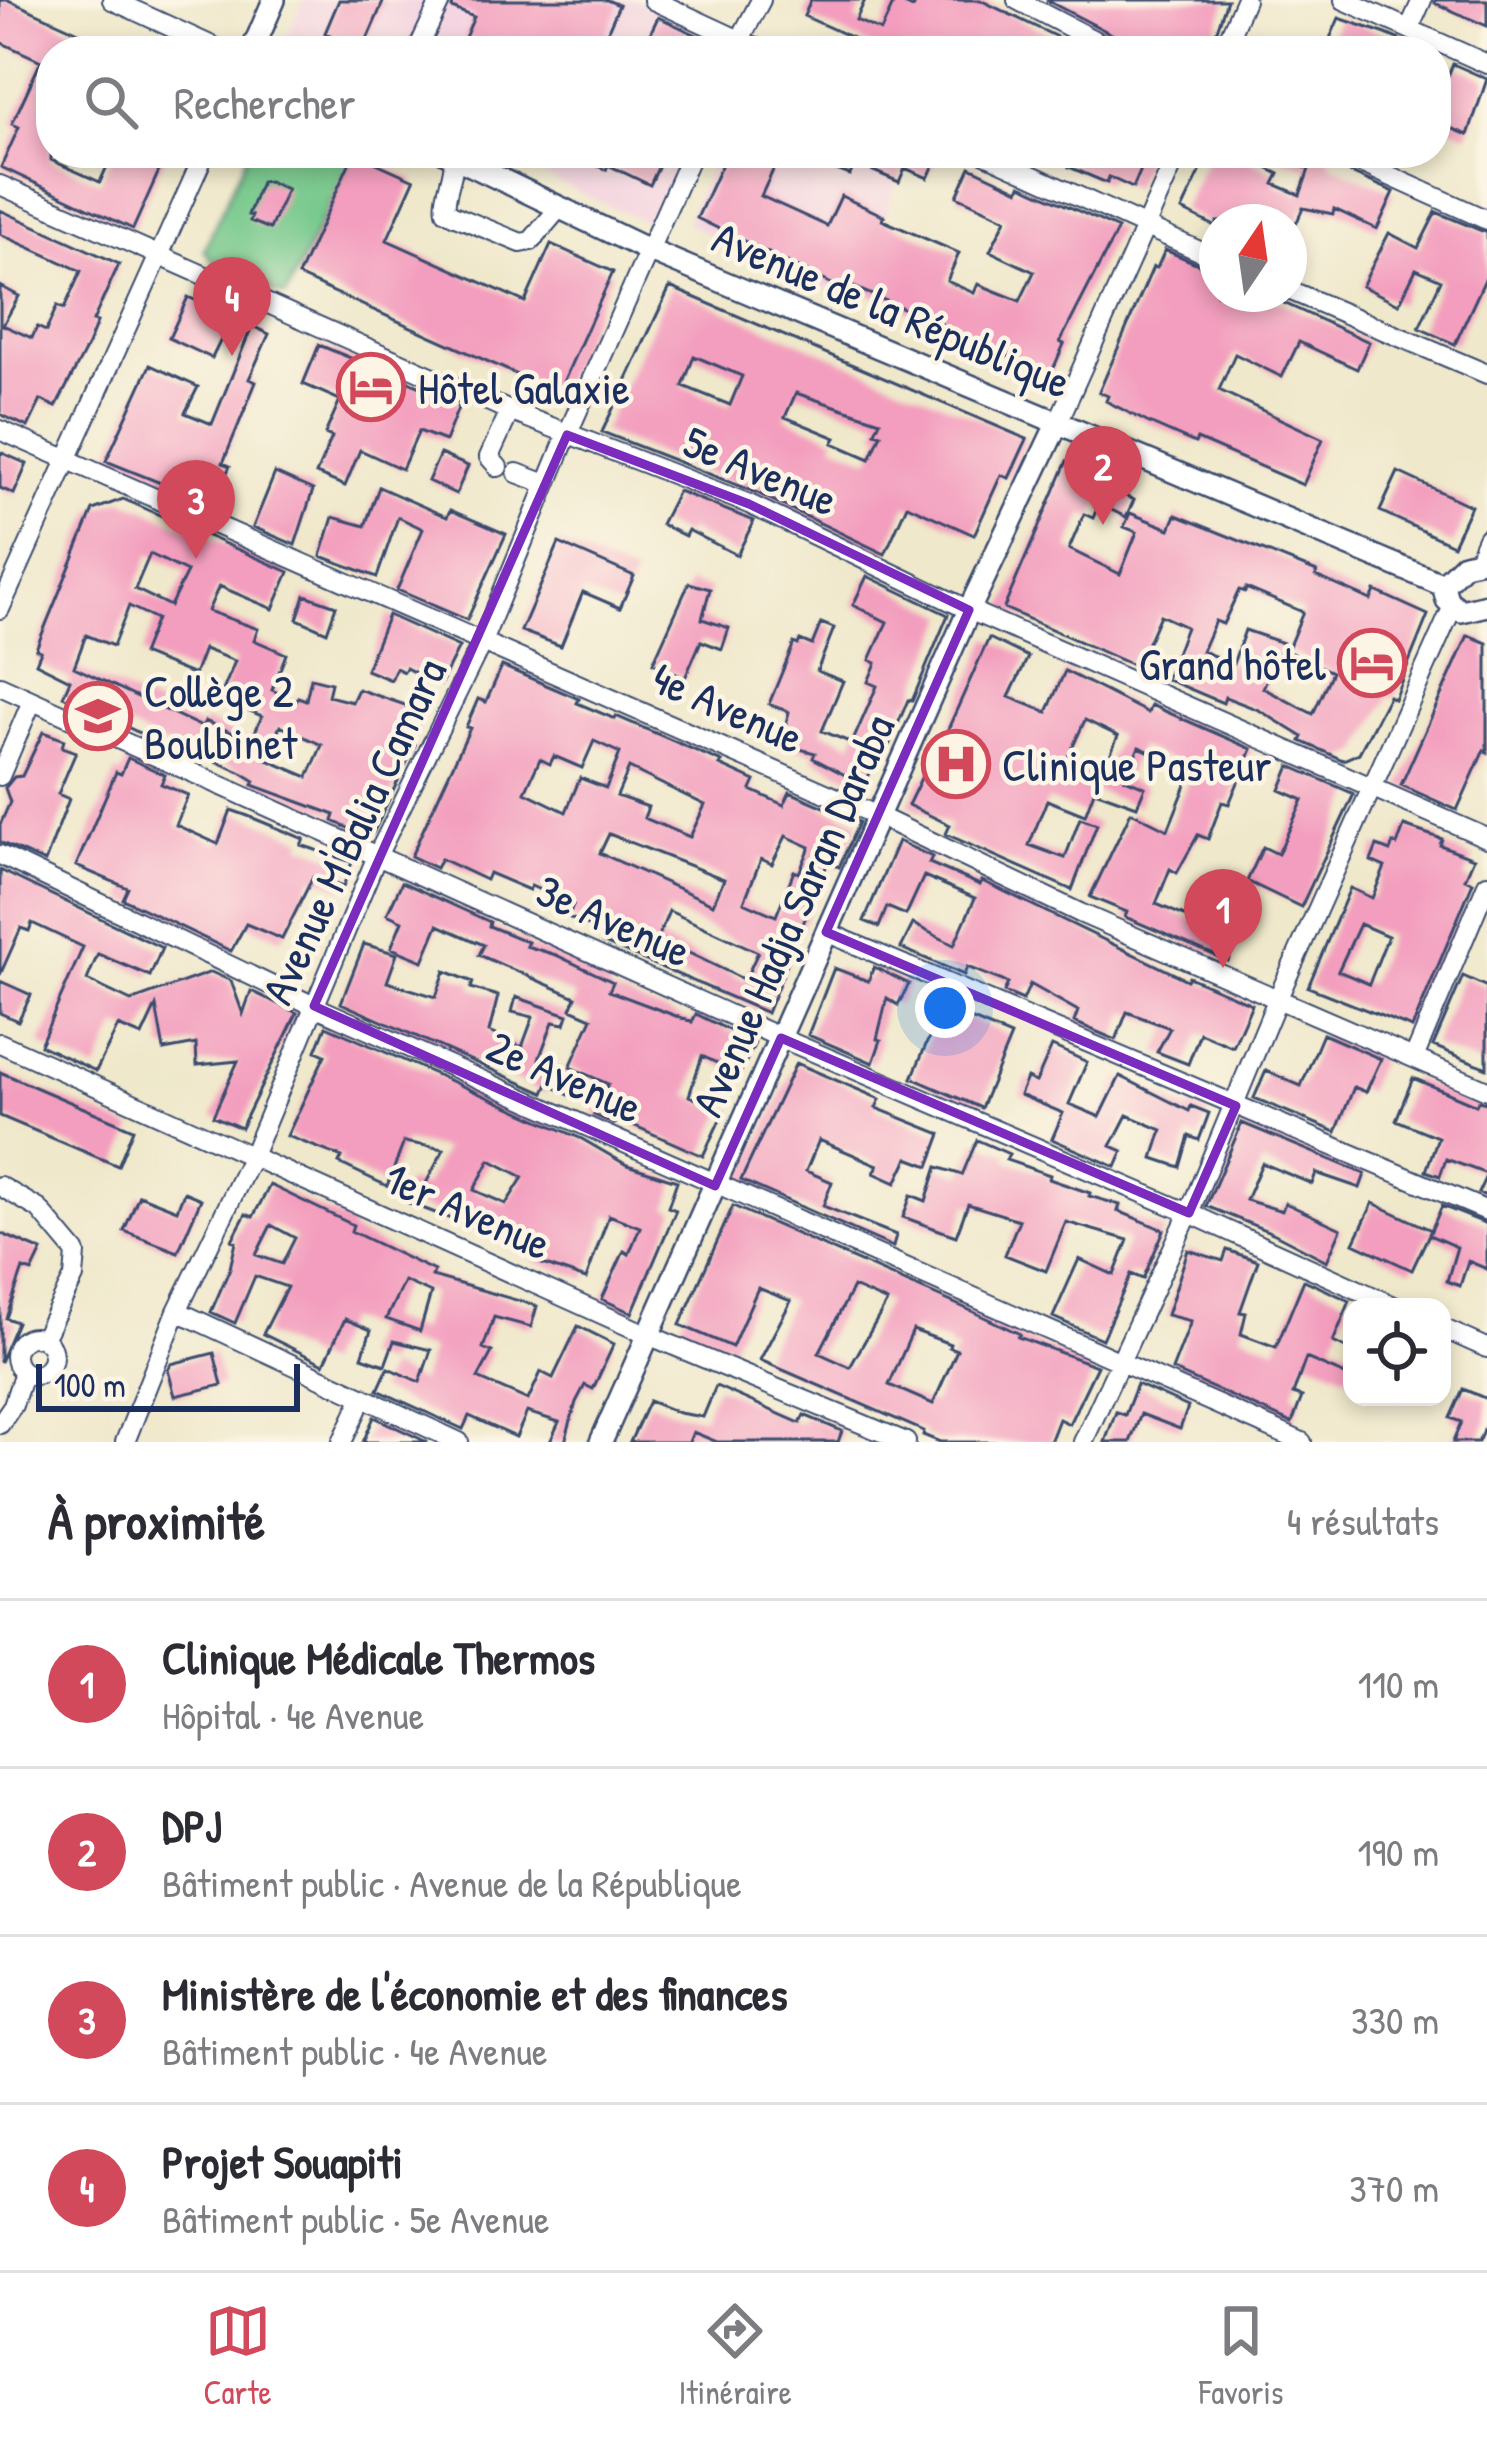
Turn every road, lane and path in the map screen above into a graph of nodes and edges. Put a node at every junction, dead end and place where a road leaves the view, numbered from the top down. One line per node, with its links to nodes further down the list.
1 (112, 0): 11 (street)
2 (274, 0): 12 (main road)
3 (441, 0): 13 (street)
4 (653, 0): 14 (street)
5 (761, 0): 15 (street)
6 (1017, 0): 16 (street)
7 (1245, 0): 17 (street)
8 (1344, 0): 10 (street)
9 (1422, 0): 10 (street)
10 (1409, 29): 18 (street)
11 (190, 36)
12 (258, 36)
13 (424, 36)
14 (720, 36)
15 (742, 36)
16 (1086, 36)
17 (1229, 36)
18 (1425, 36)
19 (1451, 48): 20 (street)
20 (1487, 64)
21 (198, 168): 34 (street)
22 (453, 168): 29 (street)
23 (478, 168): 29 (main road, Avenue de la République)
24 (686, 168): 32 (street, Avenue M'Balia Camara)
25 (1015, 168): 31 (street)
26 (1171, 168): 31 (street)
27 (1372, 168): 30 (street)
28 (0, 185): 34 (street, 5e Avenue)
29 (560, 207): 32 (main road, Avenue de la République)
30 (1487, 220)
31 (1145, 228): 33 (street); 38 (street)
32 (650, 251): 38 (main road, Avenue de la République); 40 (street, Avenue M'Balia Camara)
33 (1199, 251)
34 (159, 253): 37 (street, 5e Avenue); 41 (street)
35 (1307, 298): 36 (street)
36 (1487, 374)
37 (510, 411): 40 (street, 5e Avenue); 42 (street)
38 (1059, 420): 44 (main road, Avenue de la République); 48 (main road, Avenue Hadja Saran Daraba)
39 (0, 430): 41 (street, 4e Avenue)
40 (567, 434): 42 (street, Avenue M'Balia Camara); 48 (street, 5e Avenue)
41 (67, 461): 47 (street); 49 (street, 4e Avenue)
42 (546, 484): 49 (street, Avenue M'Balia Camara)
43 (1484, 552): 44 (main road)
44 (1444, 585): 46 (main road)
45 (1487, 605): 46 (main road)
46 (1453, 606): 53 (street)
47 (0, 609)
48 (969, 610): 53 (street, 5e Avenue); 54 (main road, Avenue Hadja Saran Daraba)
49 (482, 642): 54 (street, 4e Avenue); 57 (street, Avenue M'Balia Camara)
50 (0, 686): 51 (street, 3e Avenue)
51 (32, 701): 52 (street); 57 (street, 3e Avenue)
52 (0, 776)
53 (1373, 785): 55 (street, 5e Avenue); 60 (street)
54 (878, 816): 59 (main road, Avenue Hadja Saran Daraba); 60 (street, 4e Avenue)
55 (1487, 838)
56 (0, 855): 61 (street, 2e Avenue)
57 (376, 856): 61 (street, Avenue M'Balia Camara); 62 (street, 3e Avenue)
58 (1487, 884): 64 (street)
59 (826, 932): 62 (main road, Avenue Hadja Saran Daraba); 66 (street)
60 (1277, 1000): 64 (street, 4e Avenue); 66 (street)
61 (314, 1006): 67 (street, Avenue M'Balia Camara); 69 (street, 2e Avenue)
62 (781, 1039): 69 (main road, Avenue Hadja Saran Daraba); 71 (street, 3e Avenue)
63 (0, 1043): 67 (street, 1er Avenue)
64 (1414, 1058): 65 (street, 4e Avenue)
65 (1487, 1090)
66 (1237, 1106): 70 (street); 71 (street)
67 (252, 1156): 73 (street, Avenue M'Balia Camara); 75 (street, 1er Avenue)
68 (0, 1186): 79 (street)
69 (715, 1186): 75 (main road, Avenue Hadja Saran Daraba); 77 (street, 2e Avenue)
70 (1487, 1210)
71 (1189, 1214): 72 (street, 3e Avenue); 77 (street)
72 (1376, 1298)
73 (176, 1310): 78 (street); 80 (street, Avenue M'Balia Camara)
74 (1451, 1332): 76 (street)
75 (648, 1335): 83 (main road, Avenue Hadja Saran Daraba); 84 (street, 1er Avenue)
76 (1487, 1348)
77 (1121, 1361): 85 (street); 86 (street, 2e Avenue)
78 (363, 1397): 81 (street); 82 (street)
79 (0, 1424)
80 (124, 1442)
81 (342, 1442)
82 (459, 1442)
83 (601, 1442)
84 (906, 1442)
85 (1083, 1442)
86 (1301, 1442)

